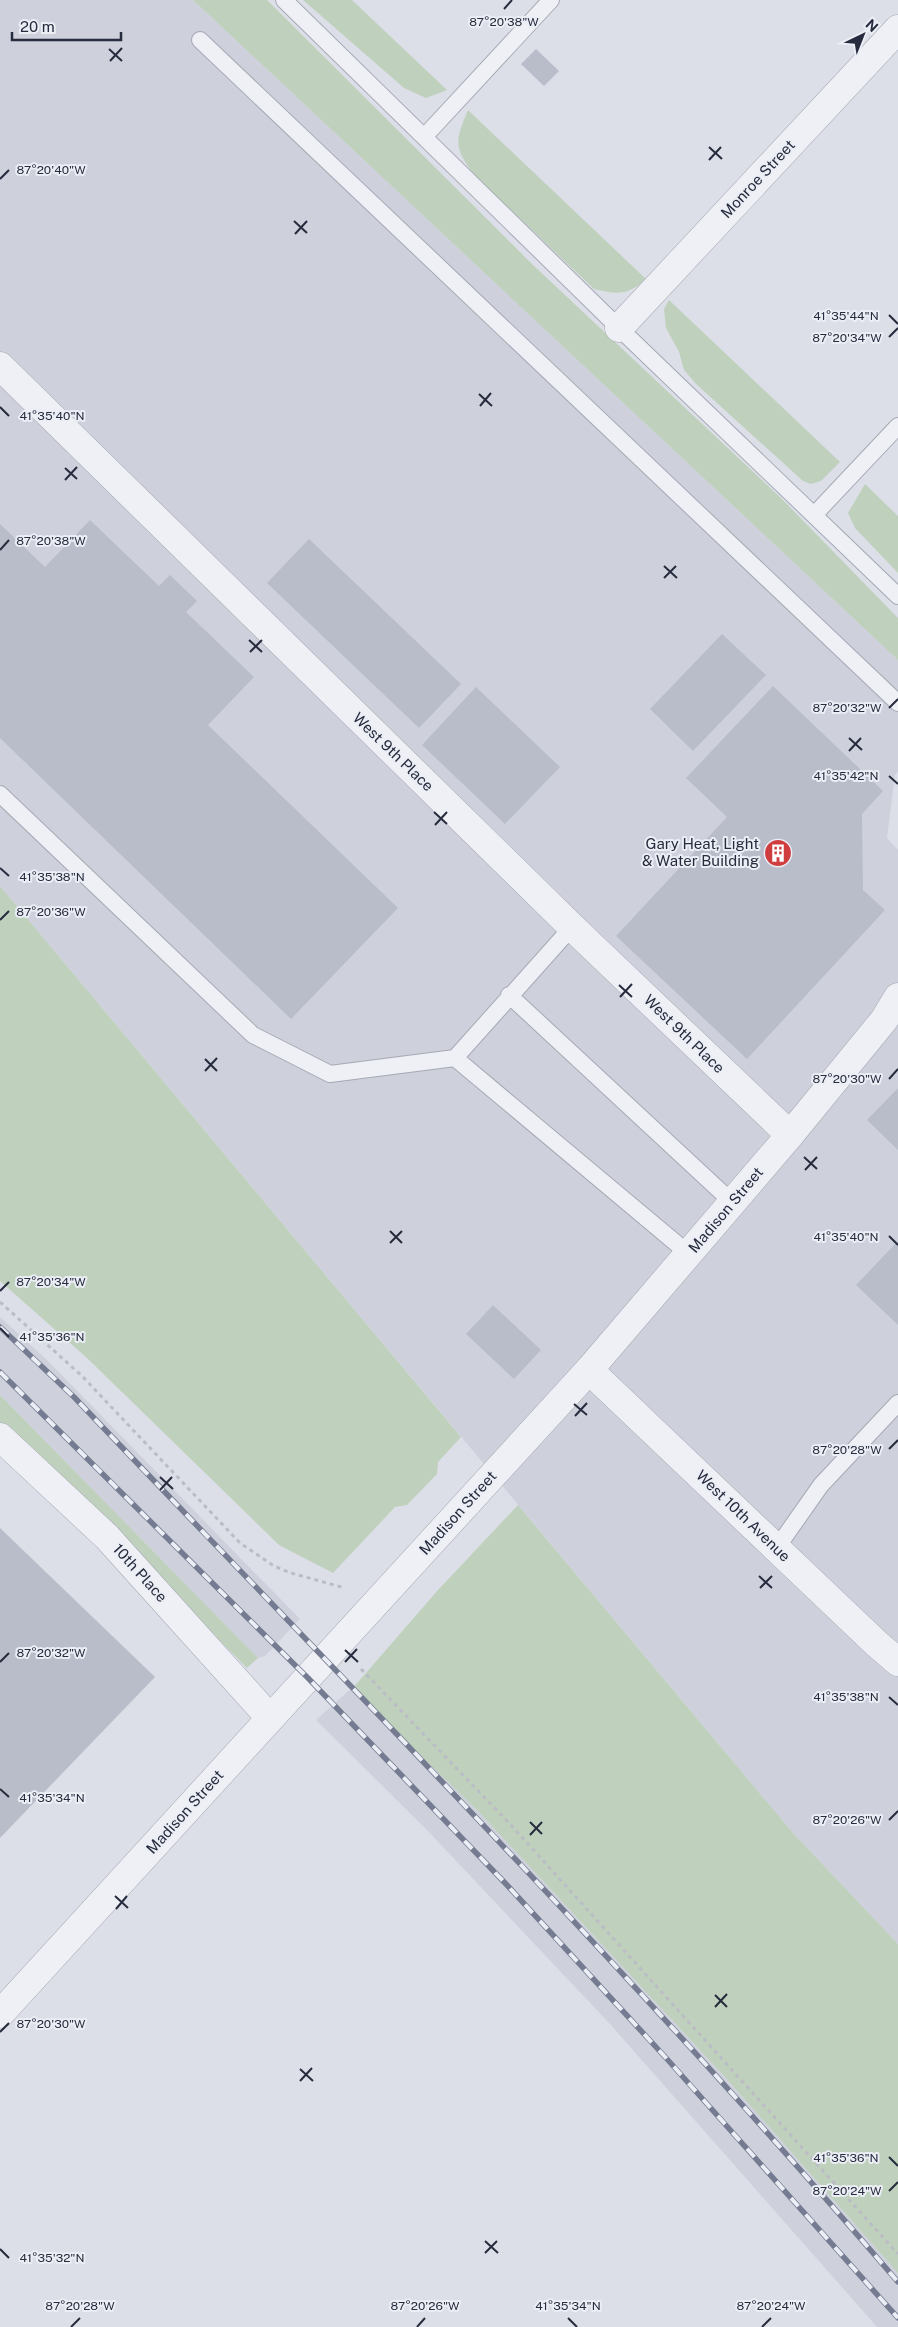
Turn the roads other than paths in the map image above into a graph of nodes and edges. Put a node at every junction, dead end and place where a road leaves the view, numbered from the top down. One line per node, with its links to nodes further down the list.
1 (284, 0): 5 (lane)
2 (551, 0): 5 (lane)
3 (898, 29): 6 (street, Monroe Street)
4 (200, 40): 11 (lane)
5 (424, 137): 6 (lane)
6 (618, 328): 9 (lane)
7 (0, 366): 13 (street, West 9th Place)
8 (898, 426): 9 (lane)
9 (814, 514): 10 (lane)
10 (898, 596)
11 (898, 703)
12 (0, 794): 16 (lane)
13 (572, 927): 14 (lane); 17 (street, West 9th Place)
14 (509, 996): 16 (lane); 18 (lane)
15 (898, 997): 17 (street, Madison Street)
16 (455, 1058): 19 (lane)
17 (790, 1135): 18 (street, Madison Street)
18 (732, 1202): 19 (street, Madison Street)
19 (689, 1254): 20 (street, Madison Street)
20 (589, 1370): 23 (street, West 10th Avenue); 25 (street, Madison Street)
21 (898, 1403): 23 (lane)
22 (0, 1437): 25 (street, 10th Place)
23 (776, 1549): 24 (street, West 10th Avenue)
24 (898, 1662)
25 (270, 1718): 26 (street, Madison Street)
26 (0, 2014)

